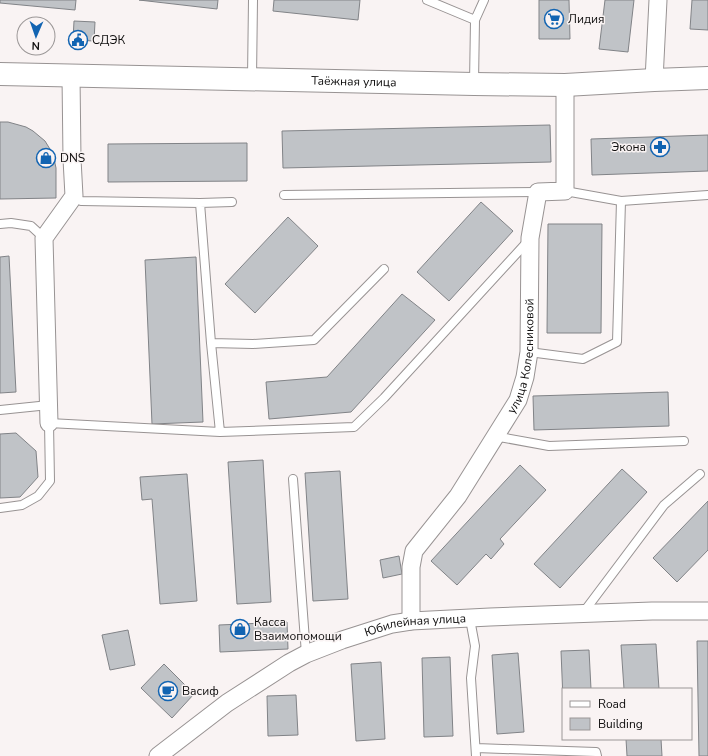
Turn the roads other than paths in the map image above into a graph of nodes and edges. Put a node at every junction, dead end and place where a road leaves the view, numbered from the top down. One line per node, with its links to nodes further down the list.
1 (253, 0): 9 (lane)
2 (427, 0): 5 (lane)
3 (484, 0): 5 (lane)
4 (658, 0): 10 (street)
5 (475, 20): 11 (lane)
6 (0, 74): 7 (main road, Таёжная улица)
7 (71, 76): 9 (main road, Таёжная улица); 17 (street)
8 (708, 78): 10 (main road, Таёжная улица)
9 (252, 79): 11 (main road, Таёжная улица)
10 (654, 80): 12 (main road, Таёжная улица)
11 (474, 84): 12 (main road, Таёжная улица)
12 (566, 85): 13 (street)
13 (565, 191): 14 (street); 18 (lane)
14 (538, 192): 15 (lane); 23 (street, улица Колесниковой)
15 (284, 195)
16 (708, 195): 18 (lane)
17 (74, 196): 20 (lane); 22 (street)
18 (621, 201): 26 (lane)
19 (232, 202): 20 (lane)
20 (200, 203): 25 (lane)
21 (0, 224): 22 (lane)
22 (44, 238): 27 (street)
23 (530, 238): 26 (street, улица Колесниковой); 30 (lane)
24 (384, 269): 25 (lane)
25 (211, 343): 30 (lane)
26 (529, 352): 31 (street, улица Колесниковой)
27 (49, 405): 28 (lane); 29 (street)
28 (0, 410)
29 (49, 423): 30 (lane); 35 (lane)
30 (220, 432)
31 (494, 436): 32 (lane); 39 (street, улица Колесниковой)
32 (684, 440)
33 (700, 474): 37 (lane)
34 (293, 479): 40 (lane)
35 (0, 508)
36 (708, 611): 37 (street, Юбилейная улица)
37 (582, 614): 38 (street, Юбилейная улица)
38 (470, 619): 39 (street, Юбилейная улица); 41 (lane)
39 (411, 622): 40 (street, Юбилейная улица)
40 (306, 654): 42 (street, Юбилейная улица)
41 (476, 752): 43 (lane)
42 (158, 756)
43 (597, 756)

